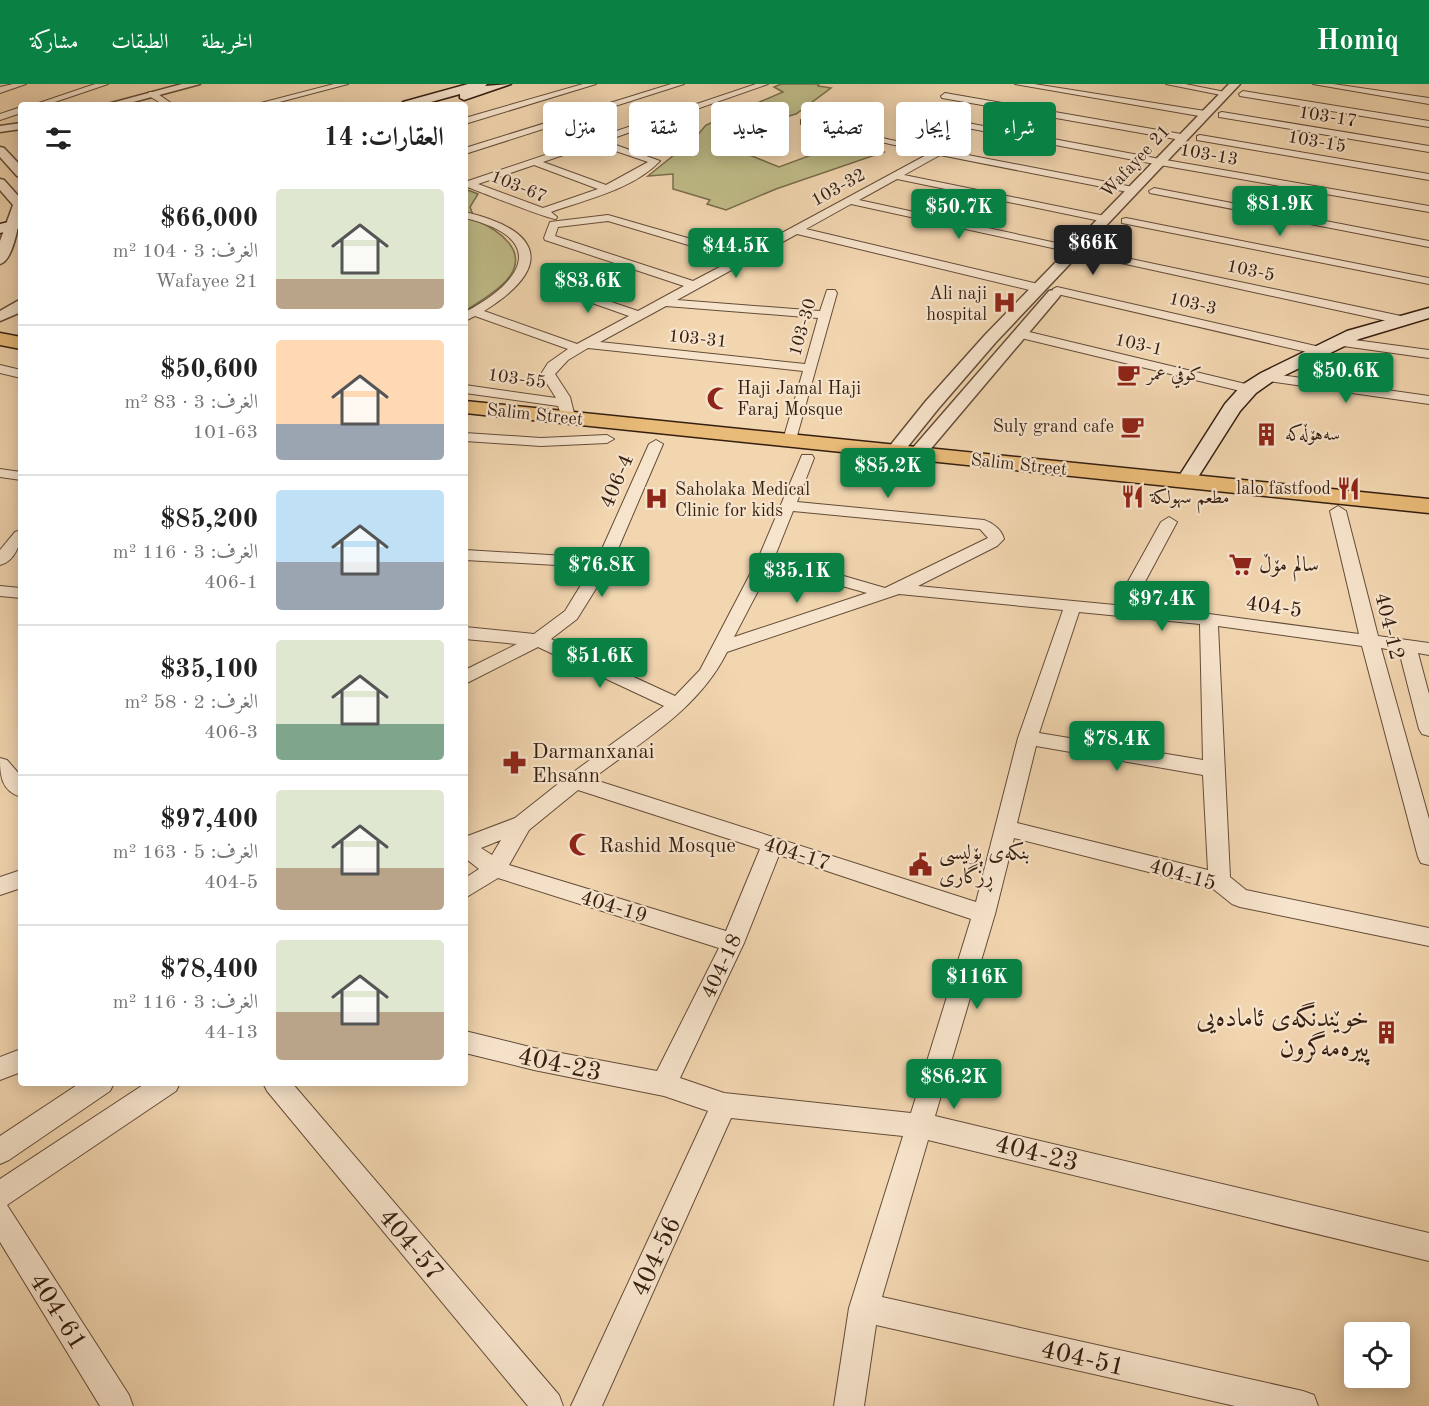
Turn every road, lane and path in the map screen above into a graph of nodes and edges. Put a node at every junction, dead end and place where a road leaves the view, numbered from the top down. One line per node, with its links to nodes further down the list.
1 (22, 84): 16 (street)
2 (104, 84): 23 (street)
3 (195, 84): 18 (street)
4 (344, 84): 26 (street)
5 (482, 84): 27 (main road)
6 (505, 84): 28 (main road)
7 (567, 84): 14 (street)
8 (592, 84): 14 (street)
9 (680, 84): 21 (street)
10 (764, 84): 30 (street)
11 (1019, 84): 32 (street)
12 (1170, 84): 15 (street)
13 (1317, 84): 22 (street)
14 (579, 88): 17 (street); 35 (street)
15 (1239, 89): 32 (street, Wafayee 21); 33 (street, Wafayee 21); 36 (street)
16 (0, 90)
17 (599, 93)
18 (152, 94): 24 (street); 25 (street)
19 (608, 96): 21 (street)
20 (945, 96): 40 (street)
21 (628, 101): 29 (street); 44 (street)
22 (1429, 101)
23 (47, 102)
24 (121, 102)
25 (165, 102)
26 (269, 102)
27 (418, 102)
28 (444, 102)
29 (632, 102)
30 (699, 106)
31 (18, 111): 34 (street)
32 (1205, 114): 40 (street, Wafayee 21)
33 (1222, 115): 42 (street, 103-17); 50 (street, Wafayee 21)
34 (0, 117)
35 (468, 120)
36 (1429, 124)
37 (18, 126): 39 (street)
38 (971, 128): 50 (street)
39 (0, 129)
40 (1181, 137): 50 (street, Wafayee 21)
41 (617, 148): 56 (street)
42 (1429, 149)
43 (0, 150): 49 (street)
44 (468, 150)
45 (971, 155): 50 (street)
46 (551, 156): 48 (street)
47 (932, 156): 51 (street, 103-32)
48 (534, 162): 54 (street); 56 (street)
49 (18, 170)
50 (1165, 173): 52 (street, 103-15); 59 (street, 103-13); 62 (street, Wafayee 21); 63 (street, Wafayee 21); 67 (street)
51 (896, 176): 57 (street, 103-32); 62 (street)
52 (1429, 177)
53 (0, 183): 58 (street)
54 (468, 183)
55 (468, 183): 60 (street, 103-67)
56 (607, 189): 60 (street)
57 (849, 201): 66 (street, 103-32); 68 (street)
58 (18, 203)
59 (1429, 209)
60 (542, 212): 65 (street, 103-67)
61 (468, 216): 81 (street)
62 (1105, 219): 68 (street, Wafayee 21)
63 (1126, 221): 69 (street, Wafayee 21); 72 (street)
64 (12, 222): 71 (street)
65 (554, 224): 70 (street); 74 (street)
66 (796, 230): 70 (street, 103-32); 75 (street)
67 (1429, 244)
68 (1075, 250): 75 (street, Wafayee 21)
69 (1093, 254): 76 (street, Wafayee 21); 85 (street, 103-5)
70 (744, 258): 74 (street, 103-32)
71 (0, 260)
72 (1429, 281)
73 (548, 284): 82 (street)
74 (693, 285): 78 (street, 103-32)
75 (1038, 288): 109 (street, Wafayee 21)
76 (1057, 291): 86 (street, Wafayee 21); 91 (street, 103-3)
77 (831, 293): 83 (street, 103-30)
78 (663, 302): 82 (street, 103-32); 83 (street)
79 (18, 306): 84 (street)
80 (1429, 313): 85 (main road)
81 (470, 315): 90 (street, 103-31)
82 (638, 315): 90 (street, 103-32)
83 (824, 315): 95 (street, 103-30)
84 (0, 316)
85 (1401, 320): 89 (main road)
86 (1021, 334): 99 (street, 103-1); 110 (street, Wafayee 21)
87 (0, 339): 88 (main road)
88 (18, 342)
89 (1340, 342): 91 (main road); 93 (street)
90 (580, 346): 95 (street, 103-31); 103 (street, 103-32)
91 (1320, 351): 98 (main road)
92 (0, 354): 94 (main road)
93 (1429, 354)
94 (18, 357)
95 (810, 368): 107 (street, 103-30)
96 (0, 369): 97 (street)
97 (18, 373)
98 (1266, 377): 99 (main road); 101 (street)
99 (1249, 389): 114 (main road)
100 (468, 390): 103 (street, 103-55)
101 (1429, 400)
102 (468, 407): 103 (main road, Salim Street)
103 (565, 418): 104 (main road, Salim Street); 105 (main road, Salim Street)
104 (468, 424)
105 (614, 431): 106 (street); 107 (main road, Salim Street); 108 (main road, Salim Street)
106 (468, 437)
107 (790, 440): 109 (main road, Salim Street)
108 (656, 444): 111 (main road, Salim Street); 124 (street, 406-4)
109 (895, 451): 110 (main road, Salim Street)
110 (917, 454): 114 (main road, Salim Street)
111 (807, 458): 115 (street); 117 (main road, Salim Street)
112 (0, 472): 113 (street)
113 (18, 475)
114 (1186, 481): 116 (main road, Salim Street)
115 (788, 506): 122 (street); 126 (street)
116 (1429, 506)
117 (1338, 511): 118 (main road, Salim Street); 133 (street, 404-12)
118 (1429, 520)
119 (1169, 522): 129 (street)
120 (18, 539): 123 (street)
121 (468, 555): 124 (street)
122 (766, 559): 126 (street); 135 (street)
123 (0, 560)
124 (604, 563): 132 (street, 406-4)
125 (0, 591): 127 (street)
126 (892, 591): 128 (street, 404-5); 135 (street)
127 (18, 593)
128 (1073, 605): 129 (street, 404-5); 140 (street)
129 (1121, 610): 130 (street, 404-5)
130 (1209, 619): 133 (street, 404-5); 142 (street)
131 (468, 633): 132 (street)
132 (538, 640): 137 (street, 406-4); 138 (street)
133 (1370, 641): 134 (street, 404-5); 150 (street, 404-12)
134 (1407, 646): 136 (street, 404-5); 139 (street)
135 (721, 648): 138 (street)
136 (1429, 649)
137 (468, 676)
138 (678, 705): 143 (street)
139 (1429, 729)
140 (1028, 738): 142 (street); 146 (street)
141 (0, 765): 144 (street)
142 (1213, 769): 153 (street)
143 (575, 781): 145 (street); 148 (street, 404-17)
144 (18, 786)
145 (522, 824): 147 (street); 151 (street)
146 (1005, 828): 153 (street, 404-15); 156 (street)
147 (468, 845)
148 (772, 845): 156 (street, 404-17); 158 (street, 404-18)
149 (468, 848): 151 (street, 404-19)
150 (1429, 857)
151 (495, 869): 155 (street); 158 (street, 404-19)
152 (18, 880): 154 (street)
153 (1219, 881): 157 (street, 404-15)
154 (0, 886)
155 (468, 887)
156 (984, 914): 167 (street)
157 (1429, 937)
158 (733, 943): 162 (street, 404-18)
159 (468, 1043): 162 (street, 404-23)
160 (18, 1061): 161 (street)
161 (0, 1069)
162 (664, 1084): 166 (street, 404-23)
163 (97, 1086): 168 (street)
164 (163, 1086): 169 (street)
165 (279, 1086): 174 (street, 404-57)
166 (724, 1105): 167 (street, 404-23); 175 (street, 404-56)
167 (921, 1126): 171 (street, 404-23); 172 (street)
168 (0, 1151)
169 (0, 1195)
170 (0, 1216): 173 (street, 404-61)
171 (1429, 1247)
172 (864, 1308): 176 (street); 177 (street, 404-51)
173 (112, 1404)
174 (548, 1406)
175 (586, 1406)
176 (849, 1406)
177 (1303, 1406)

